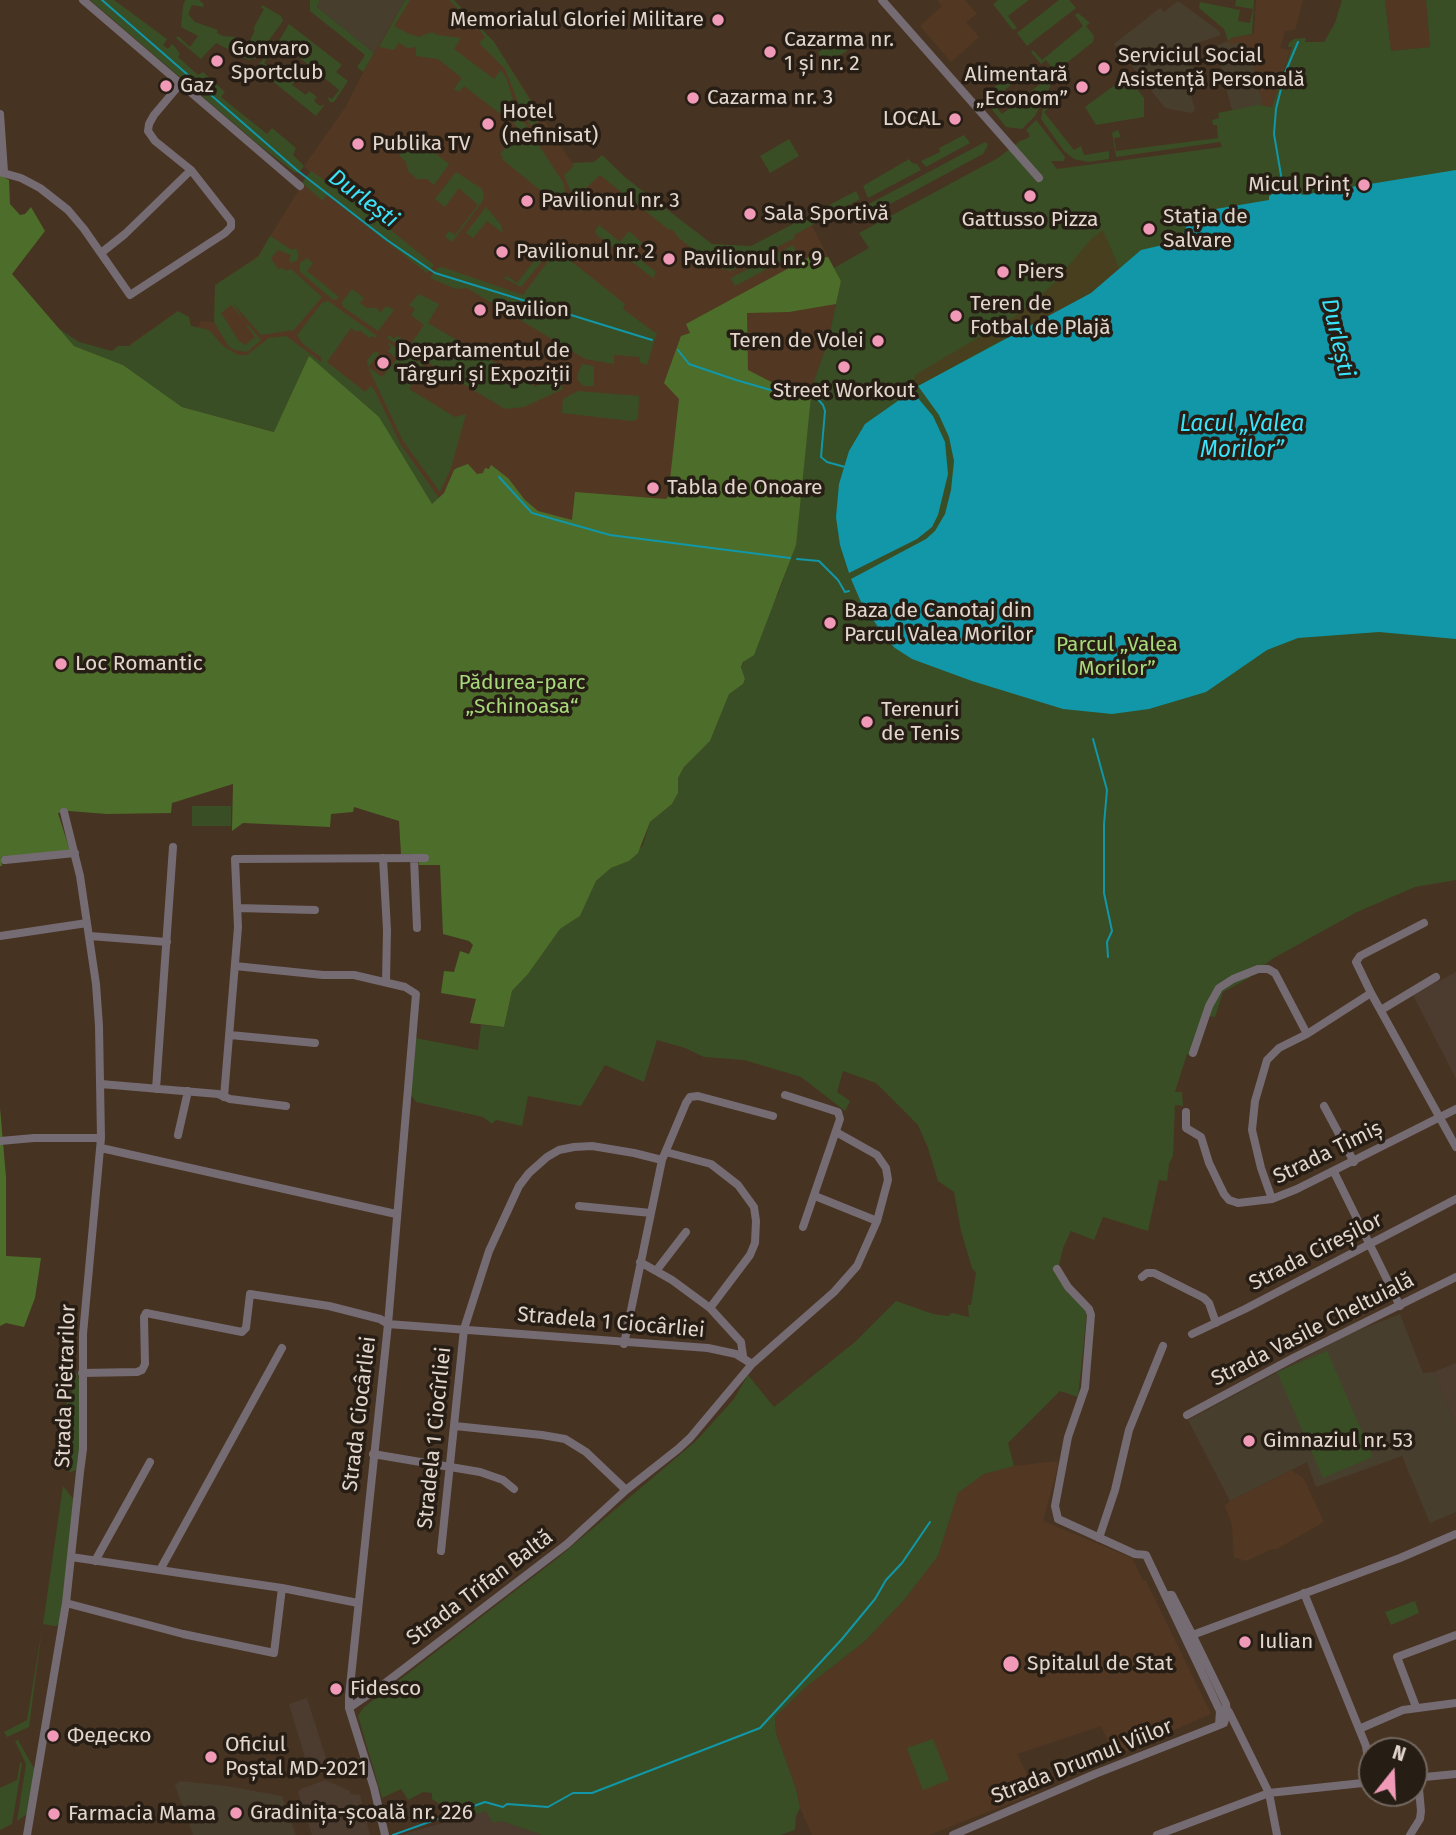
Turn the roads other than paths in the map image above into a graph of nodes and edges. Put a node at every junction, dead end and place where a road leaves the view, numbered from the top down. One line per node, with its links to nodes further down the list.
1 (83, 0): 3 (street)
2 (882, 0): 7 (street)
3 (181, 83): 5 (street); 8 (street)
4 (0, 114): 6 (street)
5 (191, 170): 9 (street); 9 (street)
6 (2, 172): 9 (street)
7 (1039, 178)
8 (300, 186)
9 (101, 253)
10 (64, 813): 12 (street, Strada Pietrarilor)
11 (173, 847): 24 (street)
12 (75, 853): 16 (street); 19 (street, Strada Pietrarilor)
13 (383, 858): 14 (street); 17 (street); 27 (street)
14 (414, 858): 15 (street); 21 (street)
15 (425, 858)
16 (5, 860)
17 (237, 908): 18 (street); 25 (street)
18 (315, 910)
19 (87, 923): 22 (street); 23 (street, Strada Pietrarilor)
20 (1424, 923): 28 (street)
21 (417, 929)
22 (0, 936)
23 (90, 936): 24 (street); 34 (street, Strada Pietrarilor)
24 (167, 942): 35 (street)
25 (235, 966): 27 (street); 31 (street)
26 (1436, 977): 29 (street)
27 (386, 982): 58 (street, Strada Ciocârliei)
28 (1371, 993): 29 (street); 30 (street)
29 (1381, 1010): 44 (street)
30 (1307, 1034): 33 (street); 54 (street)
31 (230, 1035): 32 (street); 38 (street)
32 (315, 1043)
33 (1193, 1053)
34 (101, 1084): 35 (street); 48 (street, Strada Pietrarilor)
35 (156, 1089): 36 (street)
36 (188, 1091): 38 (street); 46 (street)
37 (785, 1095): 45 (street)
38 (223, 1097): 39 (street)
39 (286, 1106)
40 (1324, 1106): 51 (street)
41 (1456, 1109): 44 (street, Strada Timiș)
42 (1186, 1112): 54 (street, Strada Timiș)
43 (773, 1116): 50 (street)
44 (1441, 1116): 49 (street); 51 (street, Strada Timiș)
45 (836, 1132): 53 (street); 59 (street, Strada Trifan Baltă)
46 (178, 1135)
47 (0, 1141): 48 (street)
48 (101, 1143): 58 (street); 79 (street, Strada Pietrarilor)
49 (1456, 1147)
50 (664, 1156): 57 (street); 69 (street); 72 (street)
51 (1354, 1162): 52 (street, Strada Timiș)
52 (1334, 1172): 54 (street, Strada Timiș); 62 (street)
53 (815, 1196): 59 (street); 60 (street)
54 (1272, 1199)
55 (1456, 1199): 62 (street, Strada Cireșilor)
56 (579, 1206): 57 (street)
57 (651, 1213): 63 (street)
58 (396, 1214): 71 (street, Strada Ciocârliei)
59 (877, 1221): 78 (street, Strada Trifan Baltă)
60 (803, 1227)
61 (685, 1232): 65 (street)
62 (1370, 1244): 68 (street); 70 (street, Strada Cireșilor)
63 (640, 1262): 65 (street); 74 (street)
64 (1057, 1269): 88 (street)
65 (656, 1271): 69 (street)
66 (1147, 1275): 70 (street)
67 (1456, 1277): 68 (street, Strada Vasile Cheltuială)
68 (1400, 1306): 80 (street, Strada Vasile Cheltuială)
69 (710, 1308): 77 (street)
70 (1216, 1323): 73 (street, Strada Cireșilor)
71 (388, 1324): 72 (street, Stradela 1 Ciocârliei); 79 (street, Stradela 1 Ciocârliei); 82 (street, Strada Ciocârliei)
72 (464, 1329): 74 (street, Stradela 1 Ciocârliei); 81 (street, Stradela 1 Ciocîrliei)
73 (1192, 1334)
74 (624, 1344): 77 (street, Stradela 1 Ciocârliei)
75 (1163, 1346): 88 (street)
76 (282, 1348): 92 (street)
77 (743, 1356): 78 (street)
78 (751, 1364): 86 (street, Strada Trifan Baltă)
79 (82, 1373): 90 (street, Strada Pietrarilor)
80 (1186, 1415)
81 (455, 1426): 84 (street, Stradela 1 Ciocîrliei); 86 (street)
82 (373, 1454): 84 (street); 96 (street, Strada Ciocârliei)
83 (150, 1462): 91 (street)
84 (451, 1466): 85 (street); 89 (street, Stradela 1 Ciocîrliei)
85 (514, 1489)
86 (626, 1490): 101 (street, Strada Trifan Baltă)
87 (1456, 1534): 94 (street)
88 (1099, 1538): 98 (street)
89 (441, 1551)
90 (71, 1557): 91 (street); 95 (street, Strada Pietrarilor)
91 (95, 1561): 92 (street)
92 (160, 1570): 93 (street)
93 (282, 1588): 95 (street); 96 (street)
94 (1304, 1593): 98 (street); 105 (street)
95 (66, 1603): 112 (street, Strada Pietrarilor)
96 (358, 1604): 101 (street, Strada Ciocârliei)
97 (1456, 1634): 100 (street)
98 (1189, 1636): 102 (street); 103 (street)
99 (1456, 1703): 100 (street)
100 (1416, 1707): 105 (street)
101 (349, 1708): 113 (street, Strada Ciocârliei)
102 (1227, 1708): 103 (street); 104 (street)
103 (1222, 1724): 104 (street); 114 (street, Strada Drumul Viilor)
104 (1235, 1726): 110 (street)
105 (1359, 1729): 106 (street)
106 (1362, 1737)
107 (1456, 1774): 108 (street)
108 (1428, 1777)
109 (1358, 1783): 110 (street)
110 (1269, 1793): 115 (street); 116 (street)
111 (1420, 1807): 117 (street)
112 (27, 1835)
113 (385, 1835)
114 (953, 1835)
115 (1157, 1835)
116 (1277, 1835)
117 (1410, 1835)

